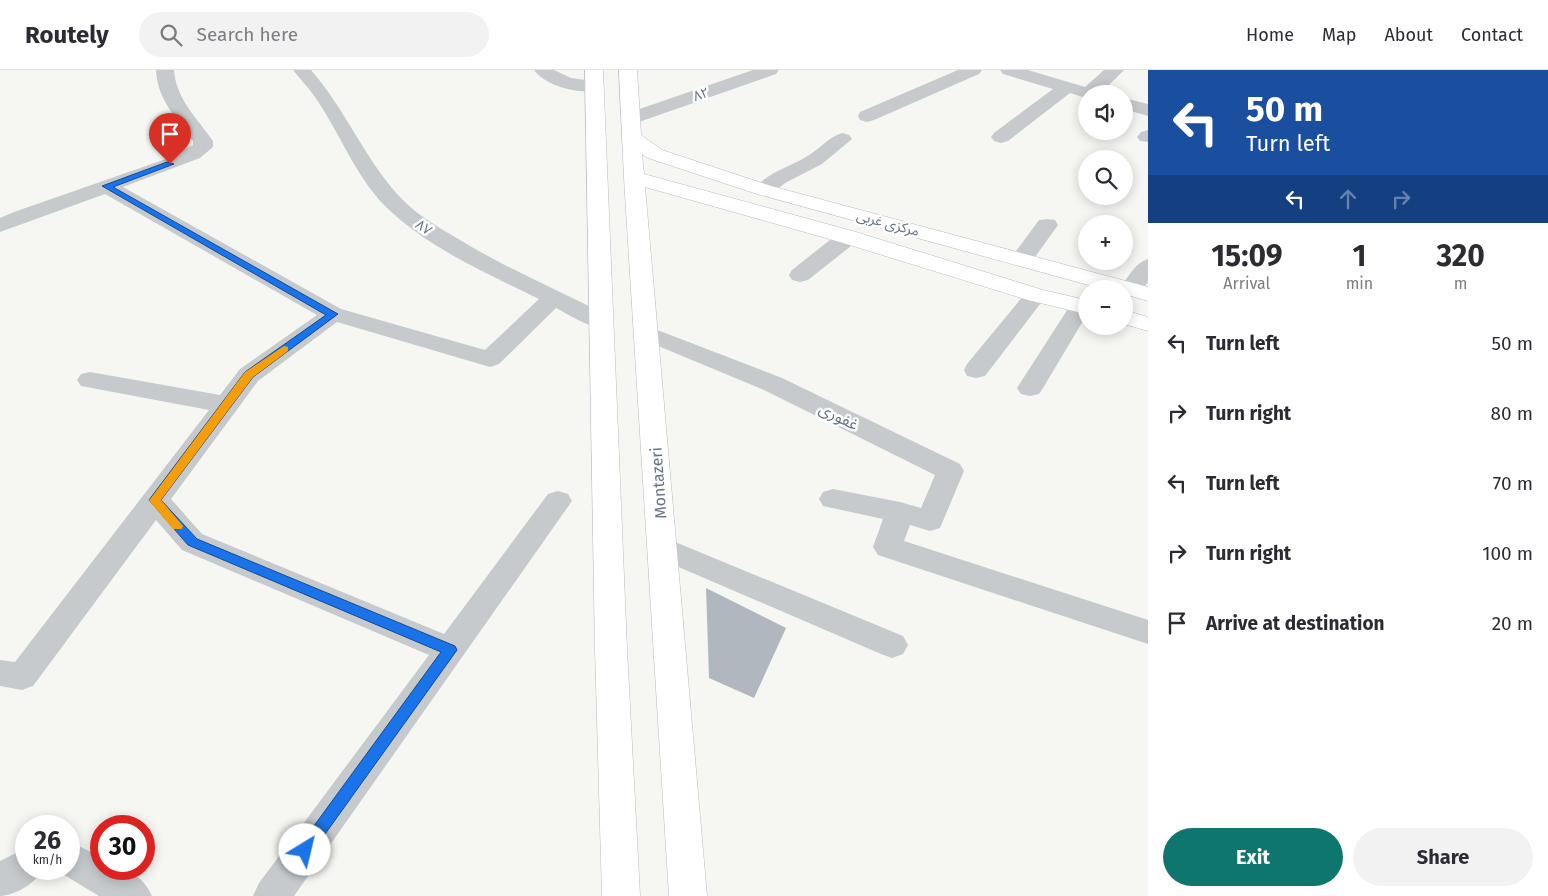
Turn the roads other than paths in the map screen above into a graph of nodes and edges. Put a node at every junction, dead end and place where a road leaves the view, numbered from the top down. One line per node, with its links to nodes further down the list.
1 (165, 70): 18 (street)
2 (302, 70): 28 (street, ۸۷)
3 (543, 70): 9 (street)
4 (628, 70): 14 (main road, Montazeri)
5 (770, 70): 14 (street, ۸۲)
6 (973, 70): 13 (street)
7 (1009, 70): 11 (street)
8 (1115, 70): 10 (street)
9 (595, 78): 33 (main road)
10 (1099, 85)
11 (1067, 87): 12 (street); 15 (street)
12 (1078, 90)
13 (867, 116)
14 (632, 128): 17 (main road, Montazeri); 19 (main road, مرکزی غربی)
15 (1002, 137)
16 (842, 139): 19 (street)
17 (634, 178): 22 (main road, مرکزی غربی); 35 (main road, Montazeri)
18 (106, 186): 21 (street); 30 (street)
19 (764, 190): 23 (main road, مرکزی غربی)
20 (1047, 225): 23 (street)
21 (0, 226)
22 (848, 238): 25 (street); 27 (main road, مرکزی غربی)
23 (1022, 259): 26 (main road, مرکزی غربی)
24 (1148, 266): 26 (street)
25 (800, 276)
26 (1139, 292)
27 (1036, 295): 29 (main road, مرکزی غربی); 36 (street)
28 (554, 297): 30 (street); 33 (street, ۸۷)
29 (1078, 306)
30 (333, 314): 39 (street)
31 (1078, 316): 38 (street)
32 (1133, 320): 34 (main road)
33 (602, 321): 54 (main road)
34 (1148, 324)
35 (648, 334): 43 (street, غفوری); 44 (main road, Montazeri)
36 (976, 370)
37 (90, 380): 39 (street)
38 (1030, 388)
39 (226, 405): 41 (street)
40 (833, 499): 43 (street, غفوری)
41 (155, 500): 47 (street); 48 (street)
42 (558, 501): 47 (street)
43 (900, 512): 45 (street)
44 (663, 548): 46 (street); 55 (main road, Montazeri)
45 (1148, 632)
46 (892, 645)
47 (450, 650): 53 (street)
48 (0, 673)
49 (80, 865): 52 (street)
50 (15, 872): 51 (street)
51 (0, 881)
52 (132, 896)
53 (272, 896)
54 (621, 896)
55 (688, 896)

